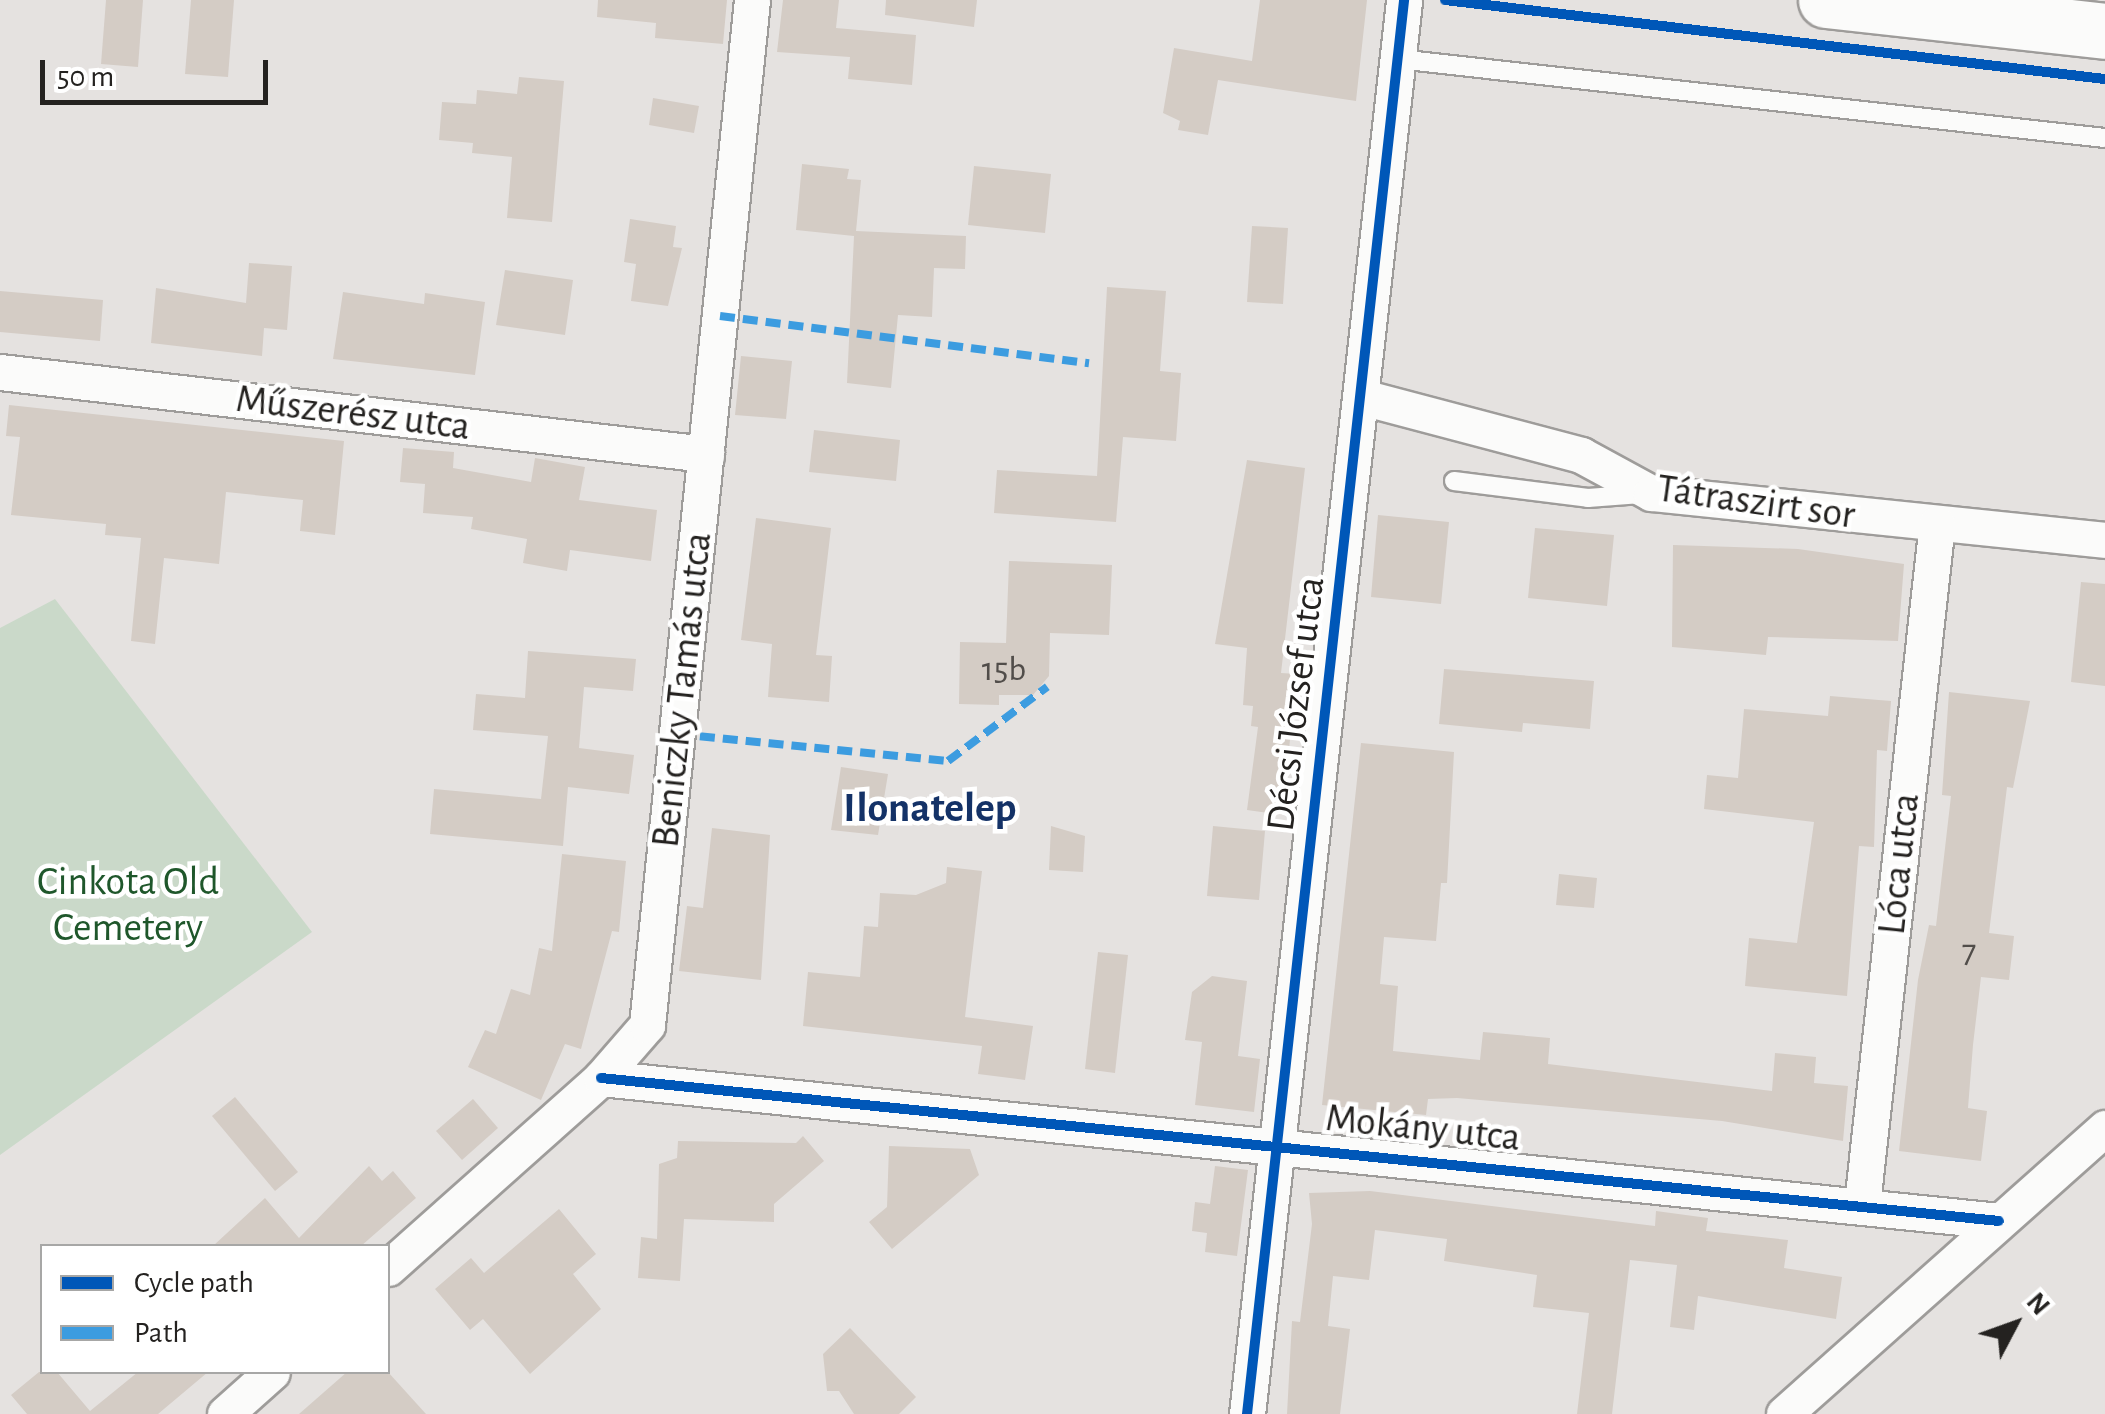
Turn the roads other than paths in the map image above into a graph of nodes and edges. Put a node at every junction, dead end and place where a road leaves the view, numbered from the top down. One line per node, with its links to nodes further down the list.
1 (752, 0): 9 (street, Beniczky Tamás utca)
2 (1404, 0): 5 (street, Décsi József utca)
3 (1826, 0): 4 (main road)
4 (2105, 31)
5 (1398, 58): 6 (lane); 8 (street, Décsi József utca)
6 (2105, 138)
7 (0, 372): 9 (street, Műszerész utca)
8 (1362, 397): 11 (street, Tátraszirt sor); 16 (street, Décsi József utca)
9 (706, 454): 14 (street, Beniczky Tamás utca)
10 (1454, 481): 11 (lane)
11 (1651, 493): 12 (street, Tátraszirt sor)
12 (1937, 523): 13 (street, Tátraszirt sor); 17 (street, Lóca utca)
13 (2105, 540)
14 (601, 1078): 16 (street, Mokány utca); 19 (street, Beniczky Tamás utca)
15 (2105, 1128): 18 (street)
16 (1274, 1142): 17 (street, Mokány utca); 22 (street, Décsi József utca)
17 (1862, 1204): 18 (street, Mokány utca)
18 (1999, 1222): 23 (street)
19 (390, 1266)
20 (270, 1374): 21 (street)
21 (224, 1414)
22 (1247, 1414)
23 (1784, 1414)

